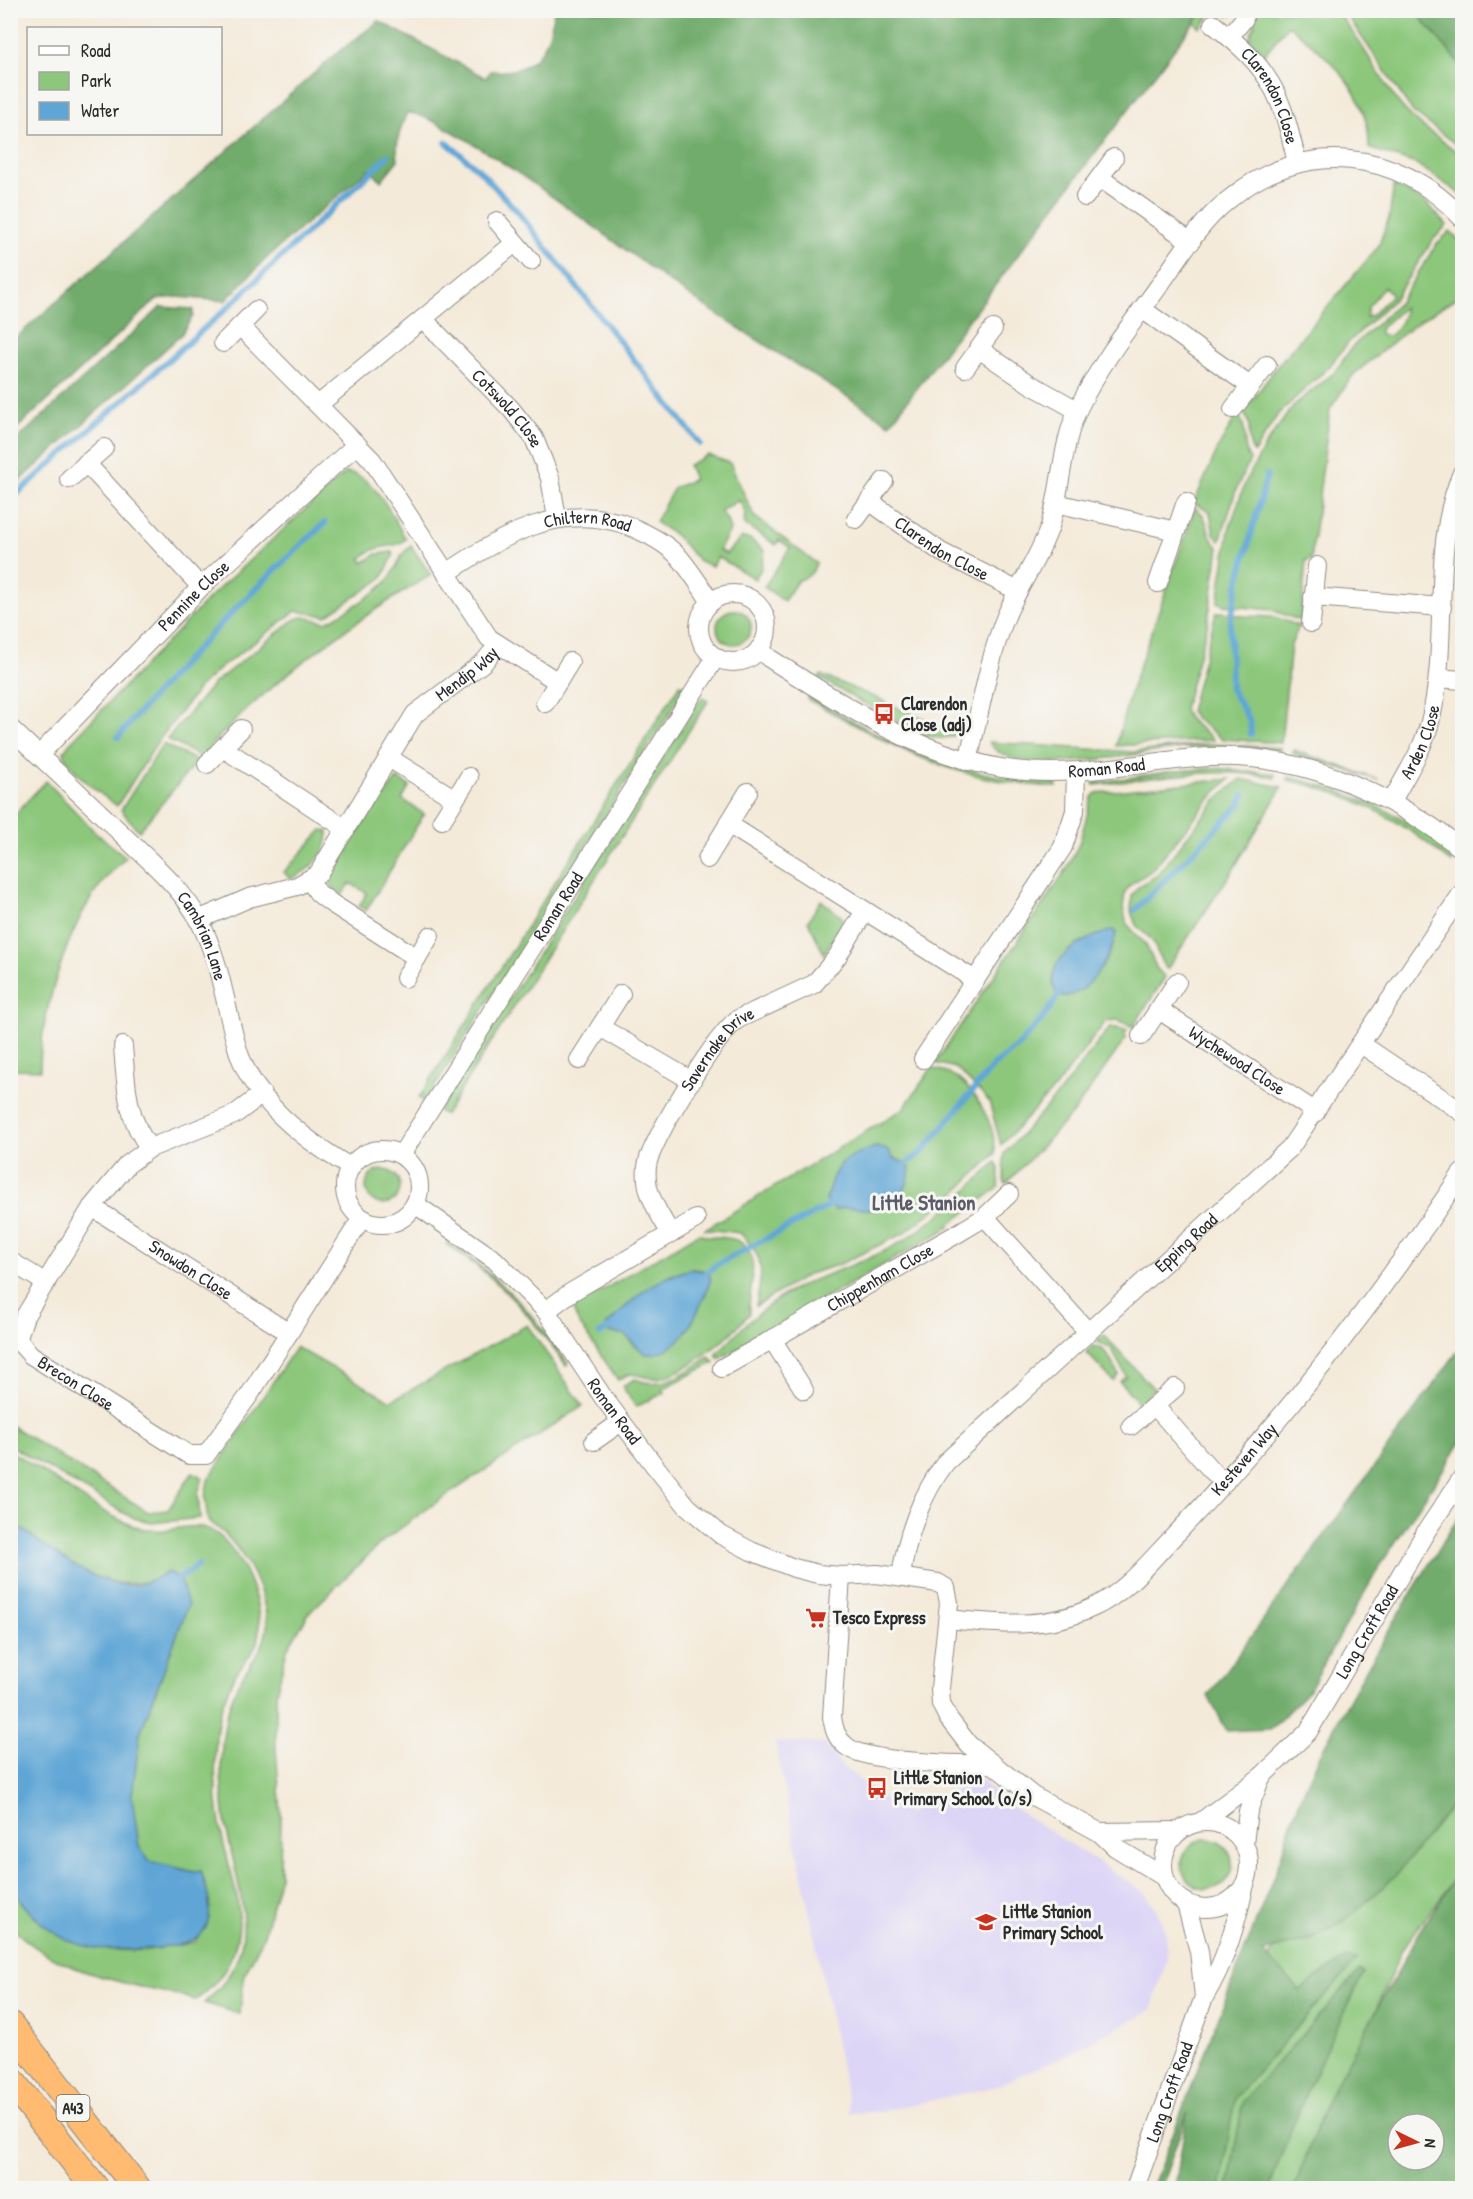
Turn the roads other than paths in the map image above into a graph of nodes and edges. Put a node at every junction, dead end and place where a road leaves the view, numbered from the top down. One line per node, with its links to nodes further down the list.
1 (1244, 19): 3 (street, Clarendon Close)
2 (1212, 24): 3 (street, Clarendon Close)
3 (1229, 37): 5 (street, Clarendon Close)
4 (1114, 158): 6 (street)
5 (1297, 163): 8 (street, Clarendon Close); 10 (street, Clarendon Close)
6 (1100, 178): 7 (street); 10 (street)
7 (1085, 197)
8 (1462, 218)
9 (497, 221): 11 (street)
10 (1191, 242): 14 (street, Clarendon Close)
11 (515, 243): 12 (street); 15 (street)
12 (531, 261)
13 (256, 309): 16 (street)
14 (1142, 309): 22 (street); 25 (street, Clarendon Close)
15 (423, 319): 23 (street); 35 (street, Cotswold Close)
16 (240, 326): 18 (street); 23 (street, Mendip Way)
17 (993, 328): 19 (street)
18 (223, 343)
19 (979, 349): 21 (street); 25 (street)
20 (1267, 365): 22 (street)
21 (965, 368)
22 (1250, 386): 24 (street)
23 (318, 405): 26 (street, Mendip Way)
24 (1233, 409)
25 (1077, 410): 34 (street, Clarendon Close)
26 (357, 444): 39 (street, Mendip Way); 41 (street, Pennine Close)
27 (104, 448): 28 (street)
28 (86, 463): 30 (street); 41 (street)
29 (1462, 473): 45 (street, Arden Close)
30 (69, 479)
31 (884, 481): 32 (street)
32 (869, 501): 36 (street); 42 (street, Clarendon Close)
33 (1186, 502): 37 (street)
34 (1056, 503): 37 (street); 42 (street, Clarendon Close)
35 (557, 518): 39 (street, Chiltern Road); 44 (street, Chiltern Road)
36 (856, 519)
37 (1176, 531): 40 (street)
38 (1317, 566): 43 (street)
39 (447, 573): 47 (street, Mendip Way)
40 (1158, 583)
41 (201, 587): 58 (street, Pennine Close)
42 (1018, 591): 60 (street, Clarendon Close)
43 (1313, 597): 45 (street); 46 (street)
44 (711, 602): 48 (street); 49 (street)
45 (1442, 607): 51 (street, Arden Close)
46 (1311, 622)
47 (498, 645): 53 (street); 59 (street, Mendip Way)
48 (759, 649): 49 (street); 60 (street, Roman Road)
49 (716, 657): 94 (street, Roman Road)
50 (570, 662): 53 (street)
51 (1438, 678): 52 (street, Arden Close); 66 (street, Arden Close)
52 (1462, 680)
53 (558, 682): 54 (street)
54 (545, 703)
55 (10, 728): 58 (street, Cambrian Lane)
56 (241, 729): 57 (street)
57 (223, 748): 61 (street); 69 (street)
58 (39, 756): 75 (street, Cambrian Lane)
59 (389, 758): 65 (street); 69 (street, Mendip Way)
60 (968, 761): 62 (street, Roman Road)
61 (207, 764)
62 (1076, 772): 66 (street, Roman Road); 79 (street)
63 (469, 777): 65 (street)
64 (748, 792): 68 (street)
65 (455, 799): 67 (street)
66 (1392, 801): 70 (street, Roman Road)
67 (442, 820)
68 (728, 824): 71 (street); 74 (street)
69 (346, 829): 72 (street, Mendip Way)
70 (1462, 849)
71 (706, 858)
72 (310, 880): 75 (street); 77 (street)
73 (1462, 893): 85 (street, Epping Road)
74 (865, 911): 79 (street); 89 (street, Savernake Drive)
75 (198, 920): 90 (street, Cambrian Lane)
76 (430, 936): 77 (street)
77 (417, 958): 78 (street)
78 (405, 978)
79 (975, 980): 87 (street)
80 (1177, 982): 82 (street)
81 (621, 994): 83 (street)
82 (1159, 1010): 84 (street); 91 (street, Wychewood Close)
83 (600, 1027): 88 (street); 89 (street)
84 (1141, 1036)
85 (1361, 1044): 91 (street, Epping Road); 92 (street)
86 (123, 1046): 93 (street)
87 (923, 1059)
88 (579, 1060)
89 (692, 1081): 103 (street, Savernake Drive)
90 (262, 1094): 93 (street, Brecon Close); 95 (street, Cambrian Lane)
91 (1316, 1112): 107 (street, Epping Road)
92 (1462, 1112)
93 (150, 1148): 99 (street, Brecon Close)
94 (400, 1155): 95 (street); 98 (street)
95 (350, 1167): 101 (street)
96 (1462, 1173): 118 (street, Kesteven Way)
97 (1009, 1194): 100 (street, Chippenham Close)
98 (415, 1204): 101 (street); 106 (street, Roman Road)
99 (92, 1207): 105 (street, Brecon Close); 108 (street, Snowdon Close)
100 (985, 1217): 107 (street); 109 (street, Chippenham Close)
101 (362, 1218): 108 (street, Brecon Close)
102 (696, 1219): 103 (street)
103 (671, 1234): 106 (street)
104 (10, 1261): 105 (street)
105 (46, 1283): 108 (street, Brecon Close)
106 (546, 1311): 114 (street, Roman Road)
107 (1088, 1332): 120 (street, Epping Road)
108 (290, 1333)
109 (772, 1339): 110 (street, Chippenham Close); 112 (street)
110 (722, 1368)
111 (1175, 1388): 113 (street)
112 (804, 1389)
113 (1155, 1406): 115 (street); 118 (street)
114 (621, 1422): 116 (street); 119 (street, Roman Road)
115 (1131, 1426)
116 (594, 1441)
117 (1462, 1478): 123 (street, Long Croft Road)
118 (1226, 1482): 121 (street, Kesteven Way)
119 (841, 1576): 120 (street, Roman Road); 122 (street)
120 (902, 1577): 121 (street, Roman Road)
121 (948, 1619): 122 (street, Roman Road)
122 (993, 1764): 126 (street, Roman Road)
123 (1262, 1776): 124 (street, Long Croft Road); 127 (street, Long Croft Road)
124 (1202, 1821): 125 (street); 127 (street)
125 (1179, 1831): 126 (street, Roman Road); 128 (street)
126 (1100, 1832): 128 (street, Roman Road)
127 (1244, 1843): 129 (street)
128 (1164, 1877): 130 (street)
129 (1245, 1884): 130 (street); 131 (street, Long Croft Road)
130 (1186, 1904): 131 (street, Long Croft Road)
131 (1204, 1997): 136 (street, Long Croft Road)
132 (10, 2025): 135 (highway, A43)
133 (10, 2079): 134 (highway, A43)
134 (95, 2188)
135 (137, 2188)
136 (1135, 2188)

